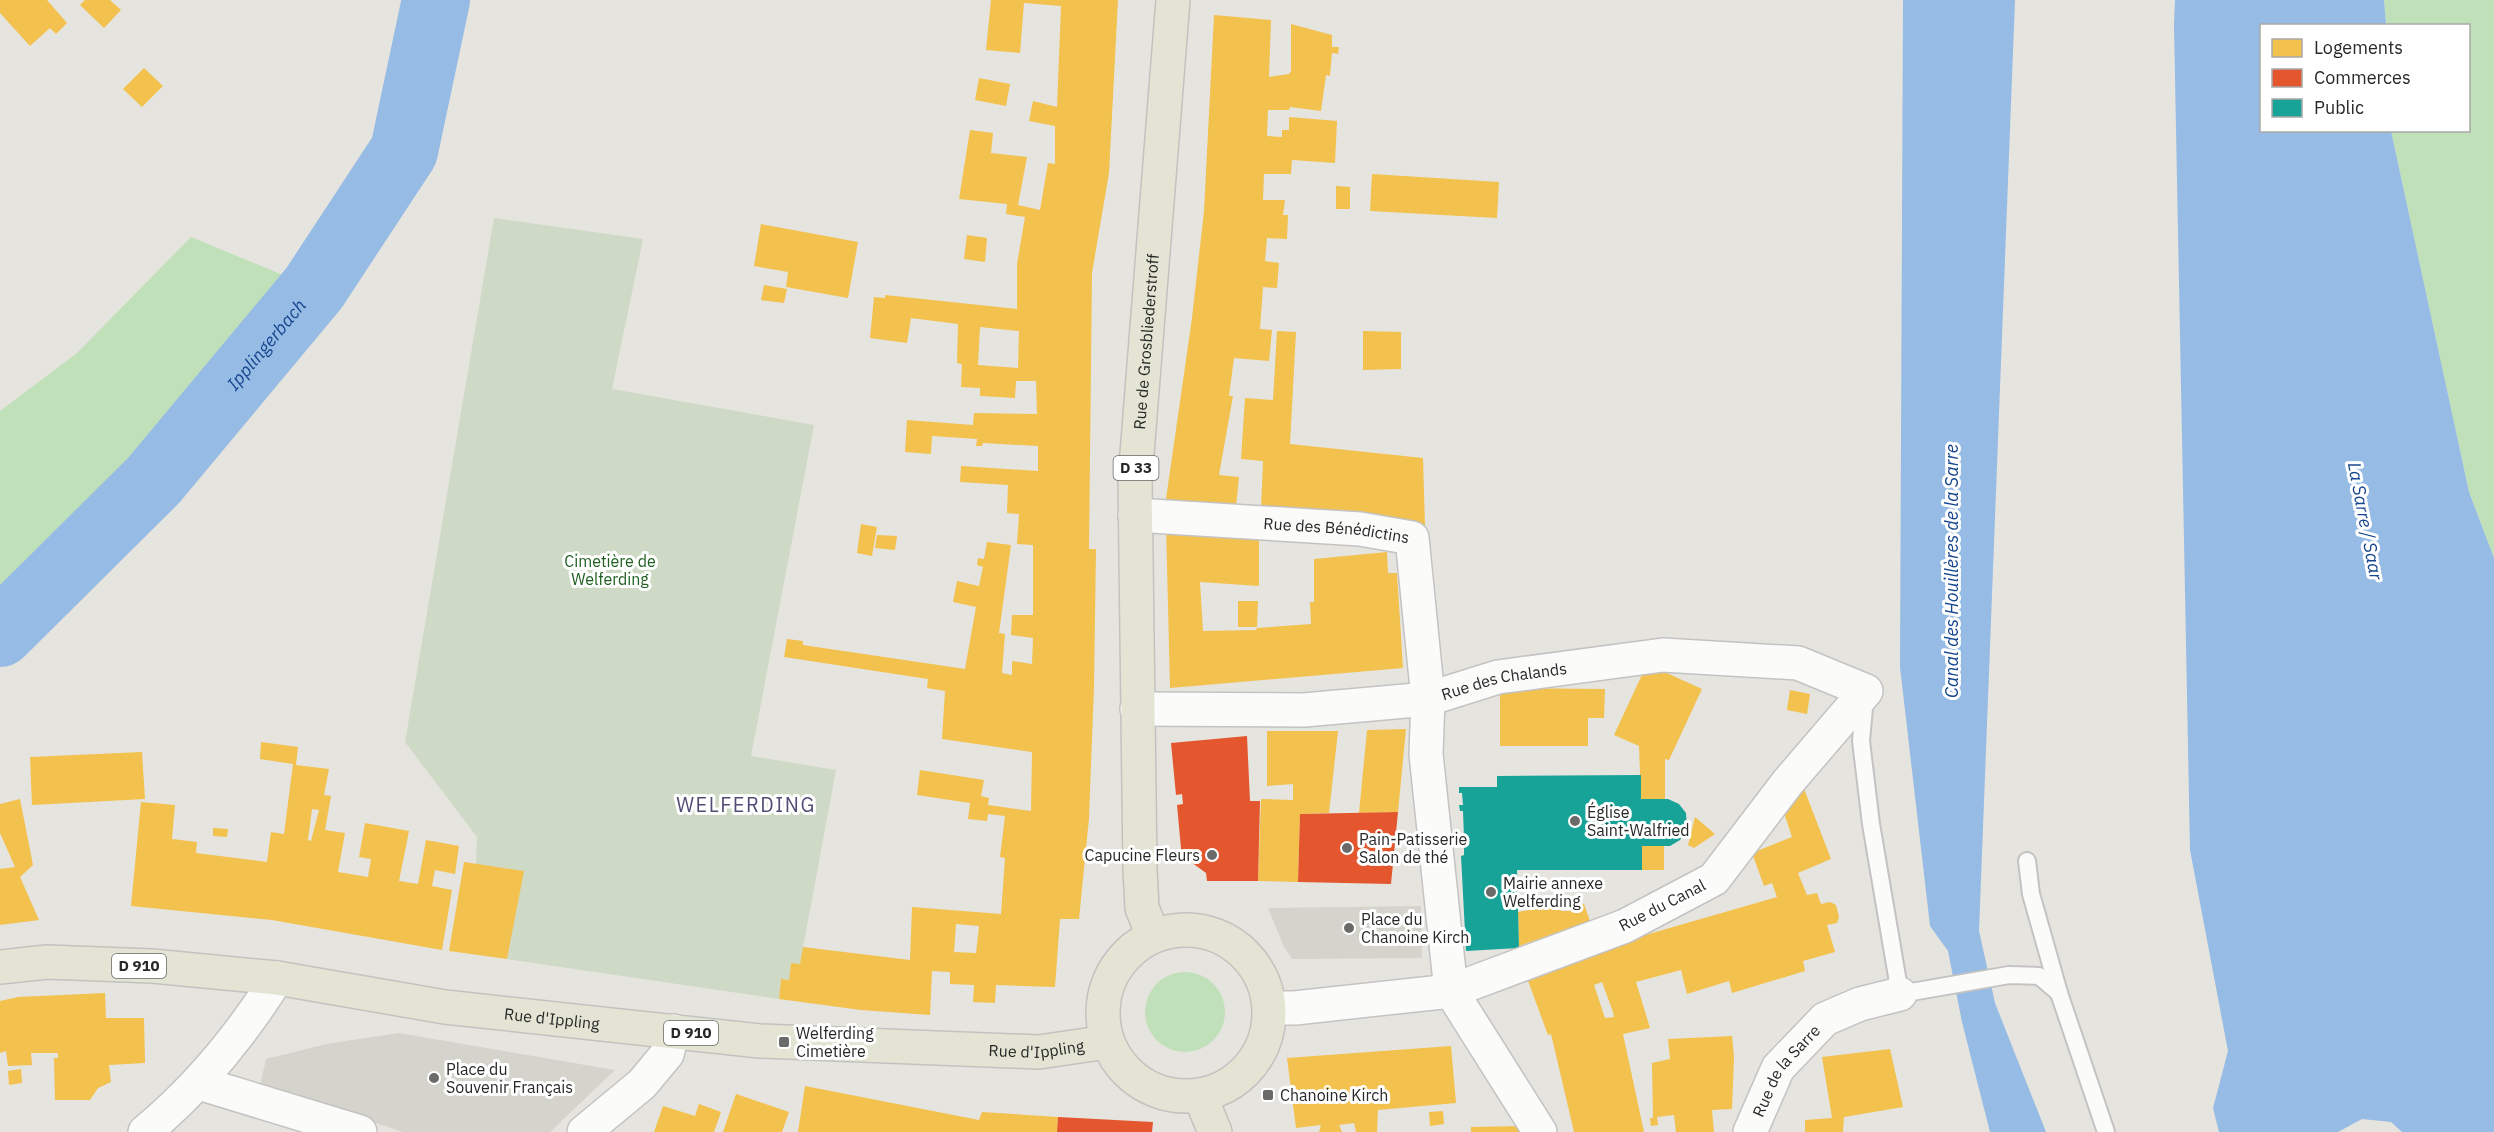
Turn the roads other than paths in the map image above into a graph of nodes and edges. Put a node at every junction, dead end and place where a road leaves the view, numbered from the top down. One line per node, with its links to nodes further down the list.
1 (1173, 0): 2 (main road, Rue de Grosbliederstroff / D 33)
2 (1135, 515): 4 (street, Rue des Bénédictins); 5 (main road, Rue de Grosbliederstroff / D 33)
3 (1866, 691): 4 (street, Rue des Chalands); 10 (street, Rue du Canal); 11 (lane)
4 (1428, 699): 5 (street, Rue des Chalands); 10 (street)
5 (1137, 709): 7 (main road, Rue de Grosbliederstroff / D 33)
6 (2027, 861): 12 (lane)
7 (1153, 935): 13 (main road); 15 (main road)
8 (0, 967): 9 (main road, Rue d'Ippling / D 910)
9 (277, 978): 14 (main road, Rue d'Ippling / D 910); 16 (street)
10 (1451, 991): 13 (street); 22 (street)
11 (1910, 993): 12 (lane); 23 (street, Rue de la Sarre)
12 (2059, 993): 24 (lane)
13 (1271, 1008): 17 (main road)
14 (673, 1030): 15 (main road, Rue d'Ippling / D 910); 20 (street)
15 (1107, 1042): 17 (main road)
16 (199, 1083): 18 (street); 19 (street)
17 (1200, 1096): 21 (main road)
18 (145, 1132)
19 (360, 1132)
20 (584, 1132)
21 (1215, 1132)
22 (1540, 1132)
23 (1750, 1132)
24 (2106, 1132)

